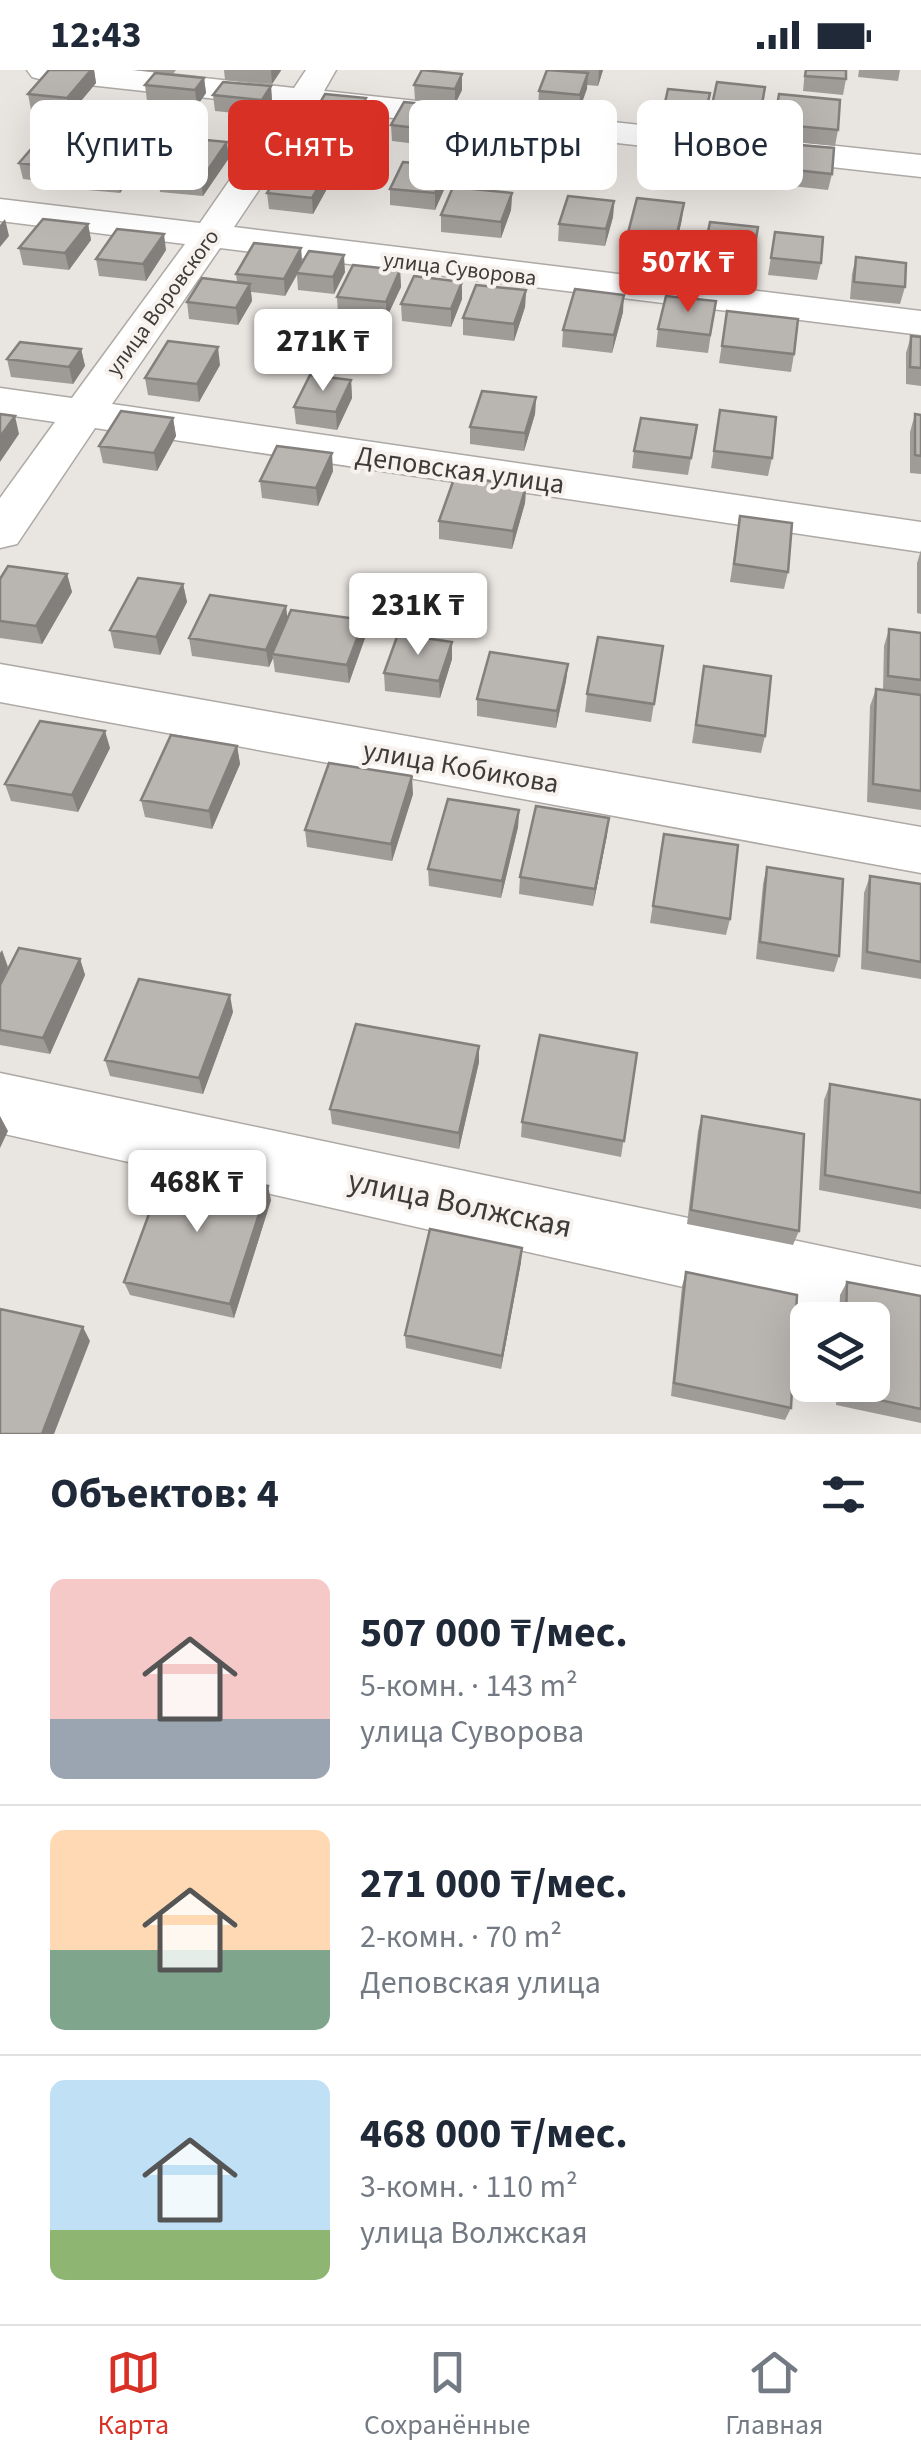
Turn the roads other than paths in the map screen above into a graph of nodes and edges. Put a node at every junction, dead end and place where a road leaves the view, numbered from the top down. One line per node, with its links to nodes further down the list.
1 (44, 70): 2 (street)
2 (313, 84): 3 (street); 5 (street, улица Воровского)
3 (921, 166)
4 (0, 210): 5 (street, улица Суворова)
5 (210, 237): 6 (street, улица Суворова); 8 (street, улица Воровского)
6 (921, 323)
7 (0, 401): 8 (street, Деповская улица)
8 (81, 414): 9 (street, улица Воровского); 10 (street, Деповская улица)
9 (0, 532)
10 (921, 537)
11 (0, 682): 12 (street, улица Кобикова)
12 (921, 850)
13 (0, 1103): 14 (street, улица Волжская)
14 (921, 1304)

